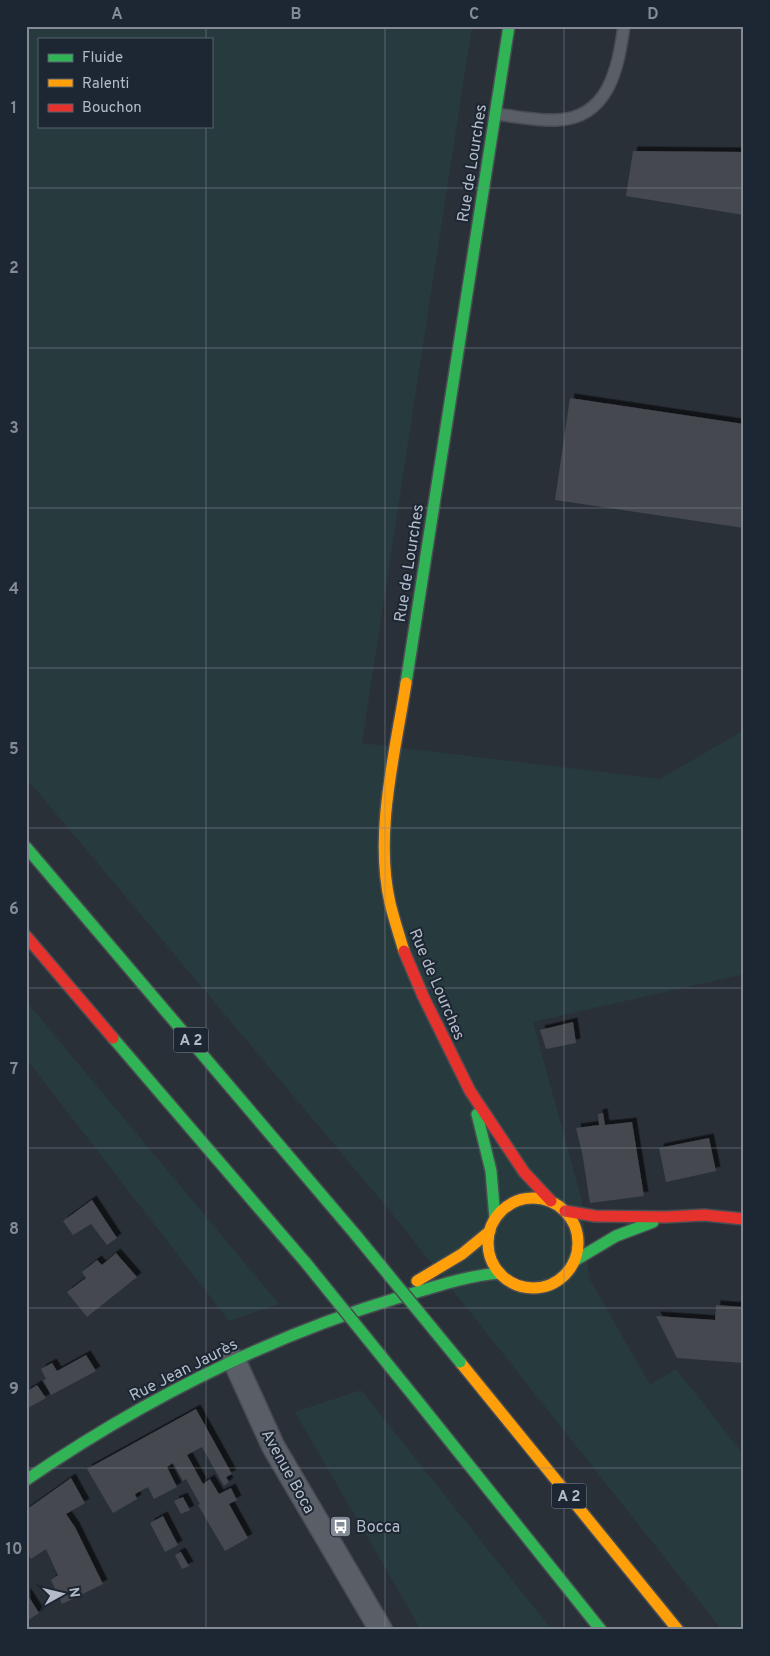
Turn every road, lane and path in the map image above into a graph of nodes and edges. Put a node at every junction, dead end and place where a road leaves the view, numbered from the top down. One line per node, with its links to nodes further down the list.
1 (509, 26): 3 (main road, Rue de Lourches)
2 (624, 26): 3 (lane)
3 (495, 114): 6 (main road, Rue de Lourches)
4 (26, 847): 20 (main road, A 2, bridge)
5 (26, 936): 19 (main road, bridge)
6 (470, 1091): 7 (main road, Rue de Lourches); 11 (main road, Rue de Lourches)
7 (551, 1201): 8 (main road); 11 (main road)
8 (565, 1211): 9 (main road); 13 (main road)
9 (666, 1217): 10 (main road); 13 (main road)
10 (744, 1218)
11 (495, 1219): 12 (main road)
12 (490, 1231): 14 (main road); 15 (main road, Rue Jean Jaurès)
13 (574, 1261): 14 (main road)
14 (500, 1273): 15 (main road, Rue Jean Jaurès)
15 (365, 1307): 16 (main road, Rue Jean Jaurès)
16 (234, 1360): 17 (main road, Rue Jean Jaurès); 18 (street, Avenue Boca)
17 (26, 1480)
18 (381, 1630)
19 (601, 1630)
20 (678, 1630)

